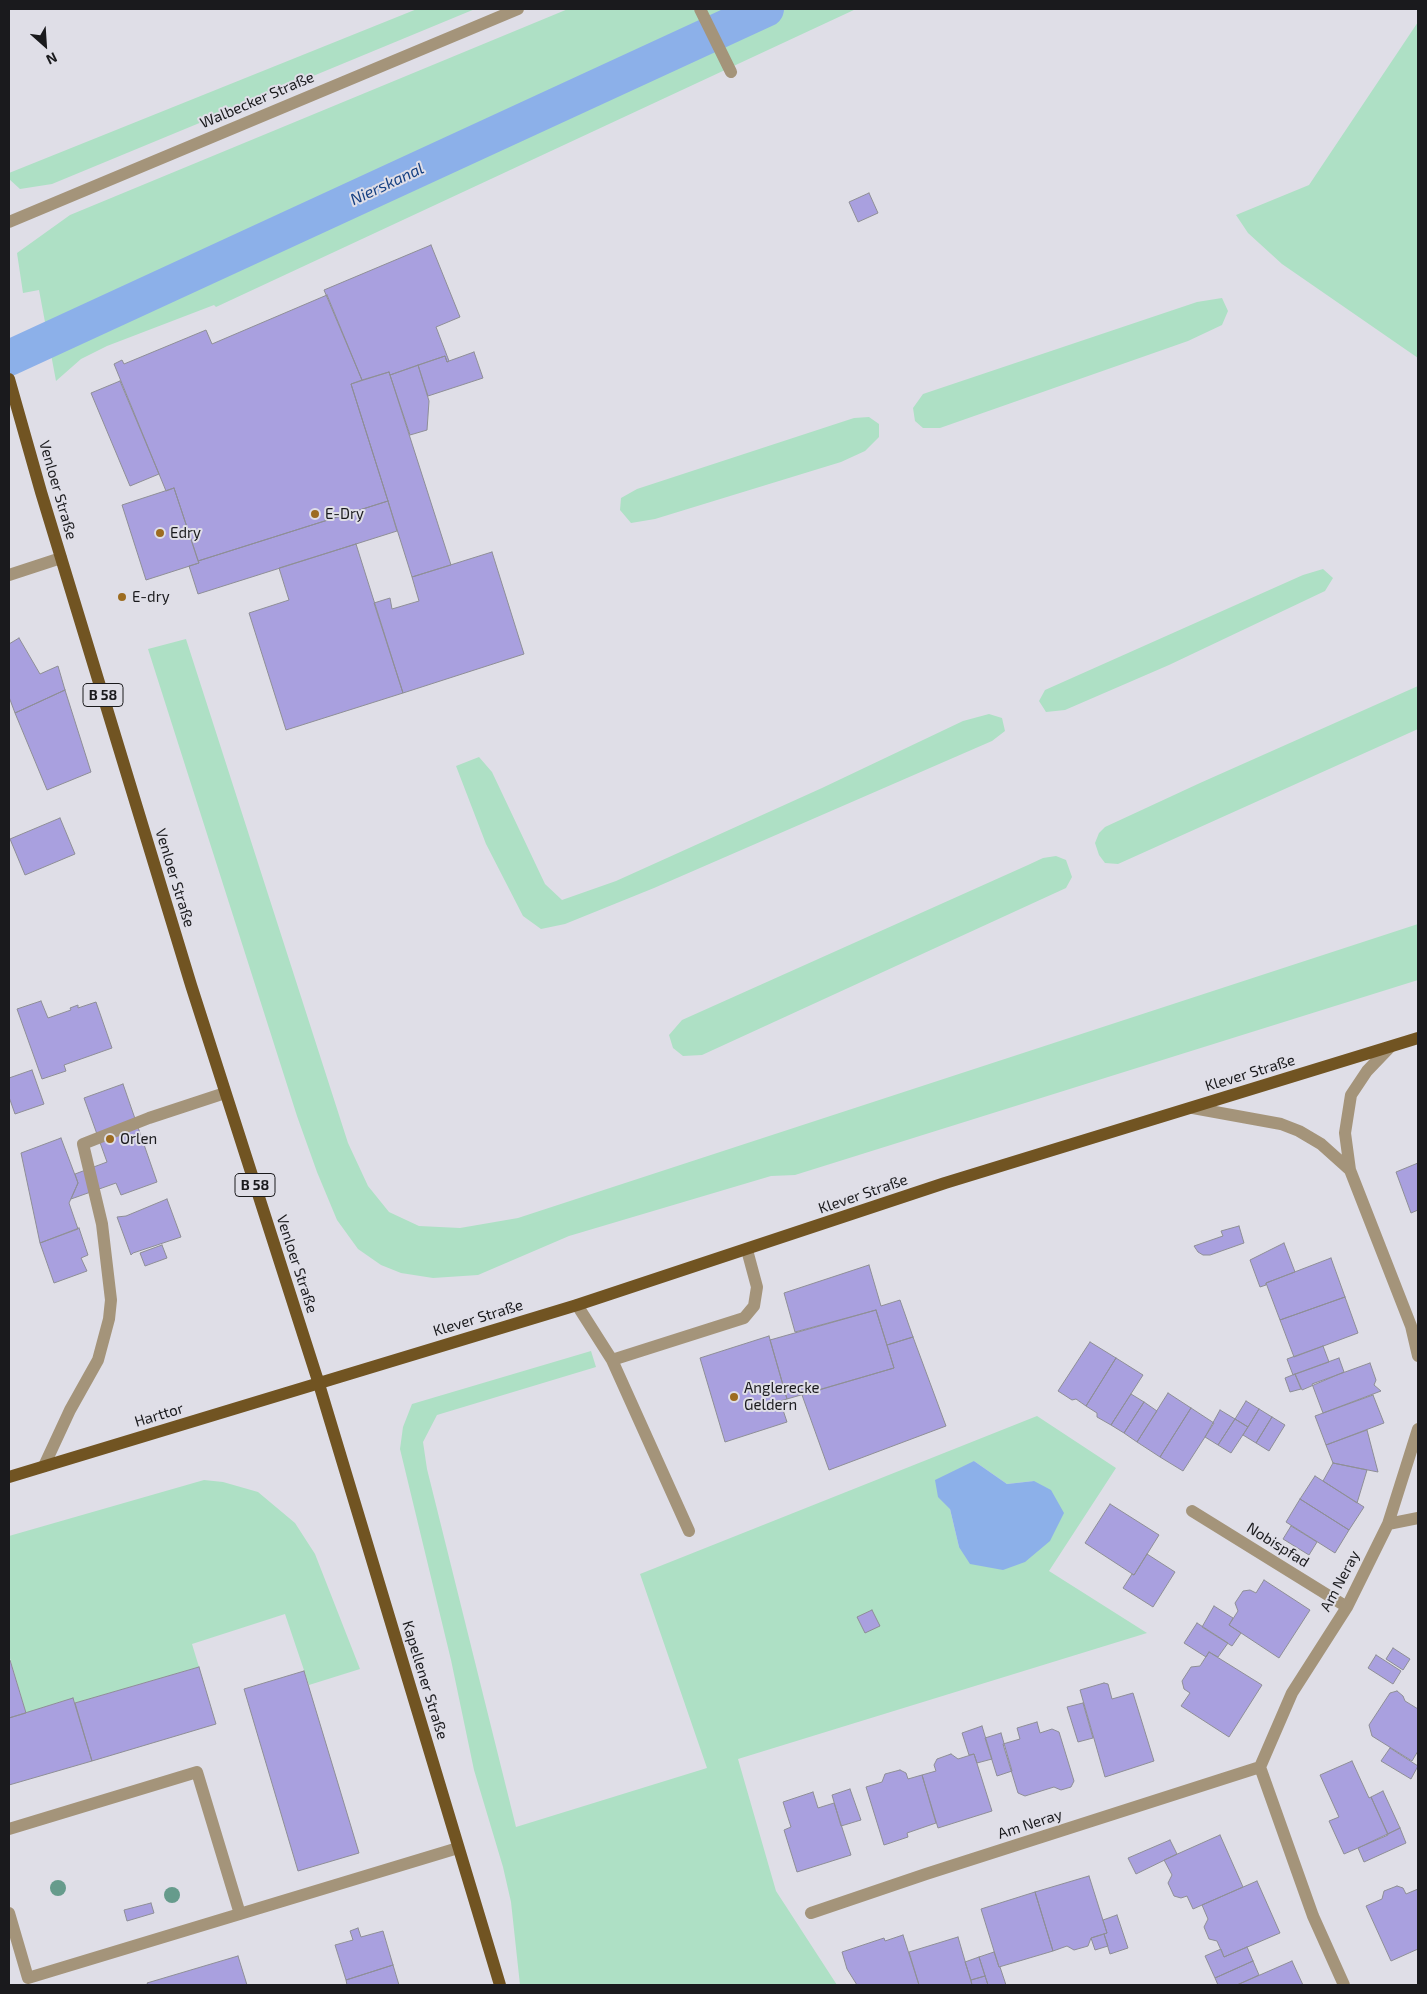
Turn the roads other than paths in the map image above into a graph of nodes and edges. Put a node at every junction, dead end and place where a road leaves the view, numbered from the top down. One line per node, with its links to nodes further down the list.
1 (518, 9): 4 (street, Walbecker Straße)
2 (701, 9): 3 (street)
3 (731, 72)
4 (9, 222)
5 (9, 379): 6 (main road, Venloer Straße / B 58)
6 (61, 558): 7 (street); 10 (main road, Venloer Straße / B 58)
7 (9, 575)
8 (1418, 1038): 9 (main road, Klever Straße)
9 (1390, 1047): 11 (main road, Klever Straße); 12 (street)
10 (225, 1093): 17 (main road, Venloer Straße / B 58); 19 (street)
11 (1193, 1108): 12 (street); 13 (main road, Klever Straße)
12 (1350, 1170): 15 (street)
13 (747, 1250): 14 (main road, Klever Straße); 16 (street)
14 (577, 1304): 16 (street); 17 (main road, Klever Straße)
15 (1418, 1356)
16 (612, 1360): 24 (street)
17 (319, 1384): 19 (main road, Harttor); 28 (main road, Kapellener Straße)
18 (1418, 1429): 23 (street, Am Neray)
19 (44, 1466): 20 (main road, Harttor)
20 (9, 1477)
21 (1192, 1511): 25 (street, Nobispfad)
22 (1418, 1518): 23 (street)
23 (1388, 1524): 25 (street, Am Neray)
24 (689, 1531)
25 (1347, 1607): 26 (street, Am Neray)
26 (1260, 1767): 30 (street, Am Neray); 34 (street)
27 (9, 1829): 31 (street)
28 (458, 1848): 31 (street); 33 (main road, Kapellener Straße)
29 (9, 1913): 32 (street)
30 (811, 1913)
31 (240, 1914): 32 (street)
32 (29, 1981)
33 (500, 1985)
34 (1344, 1985)

